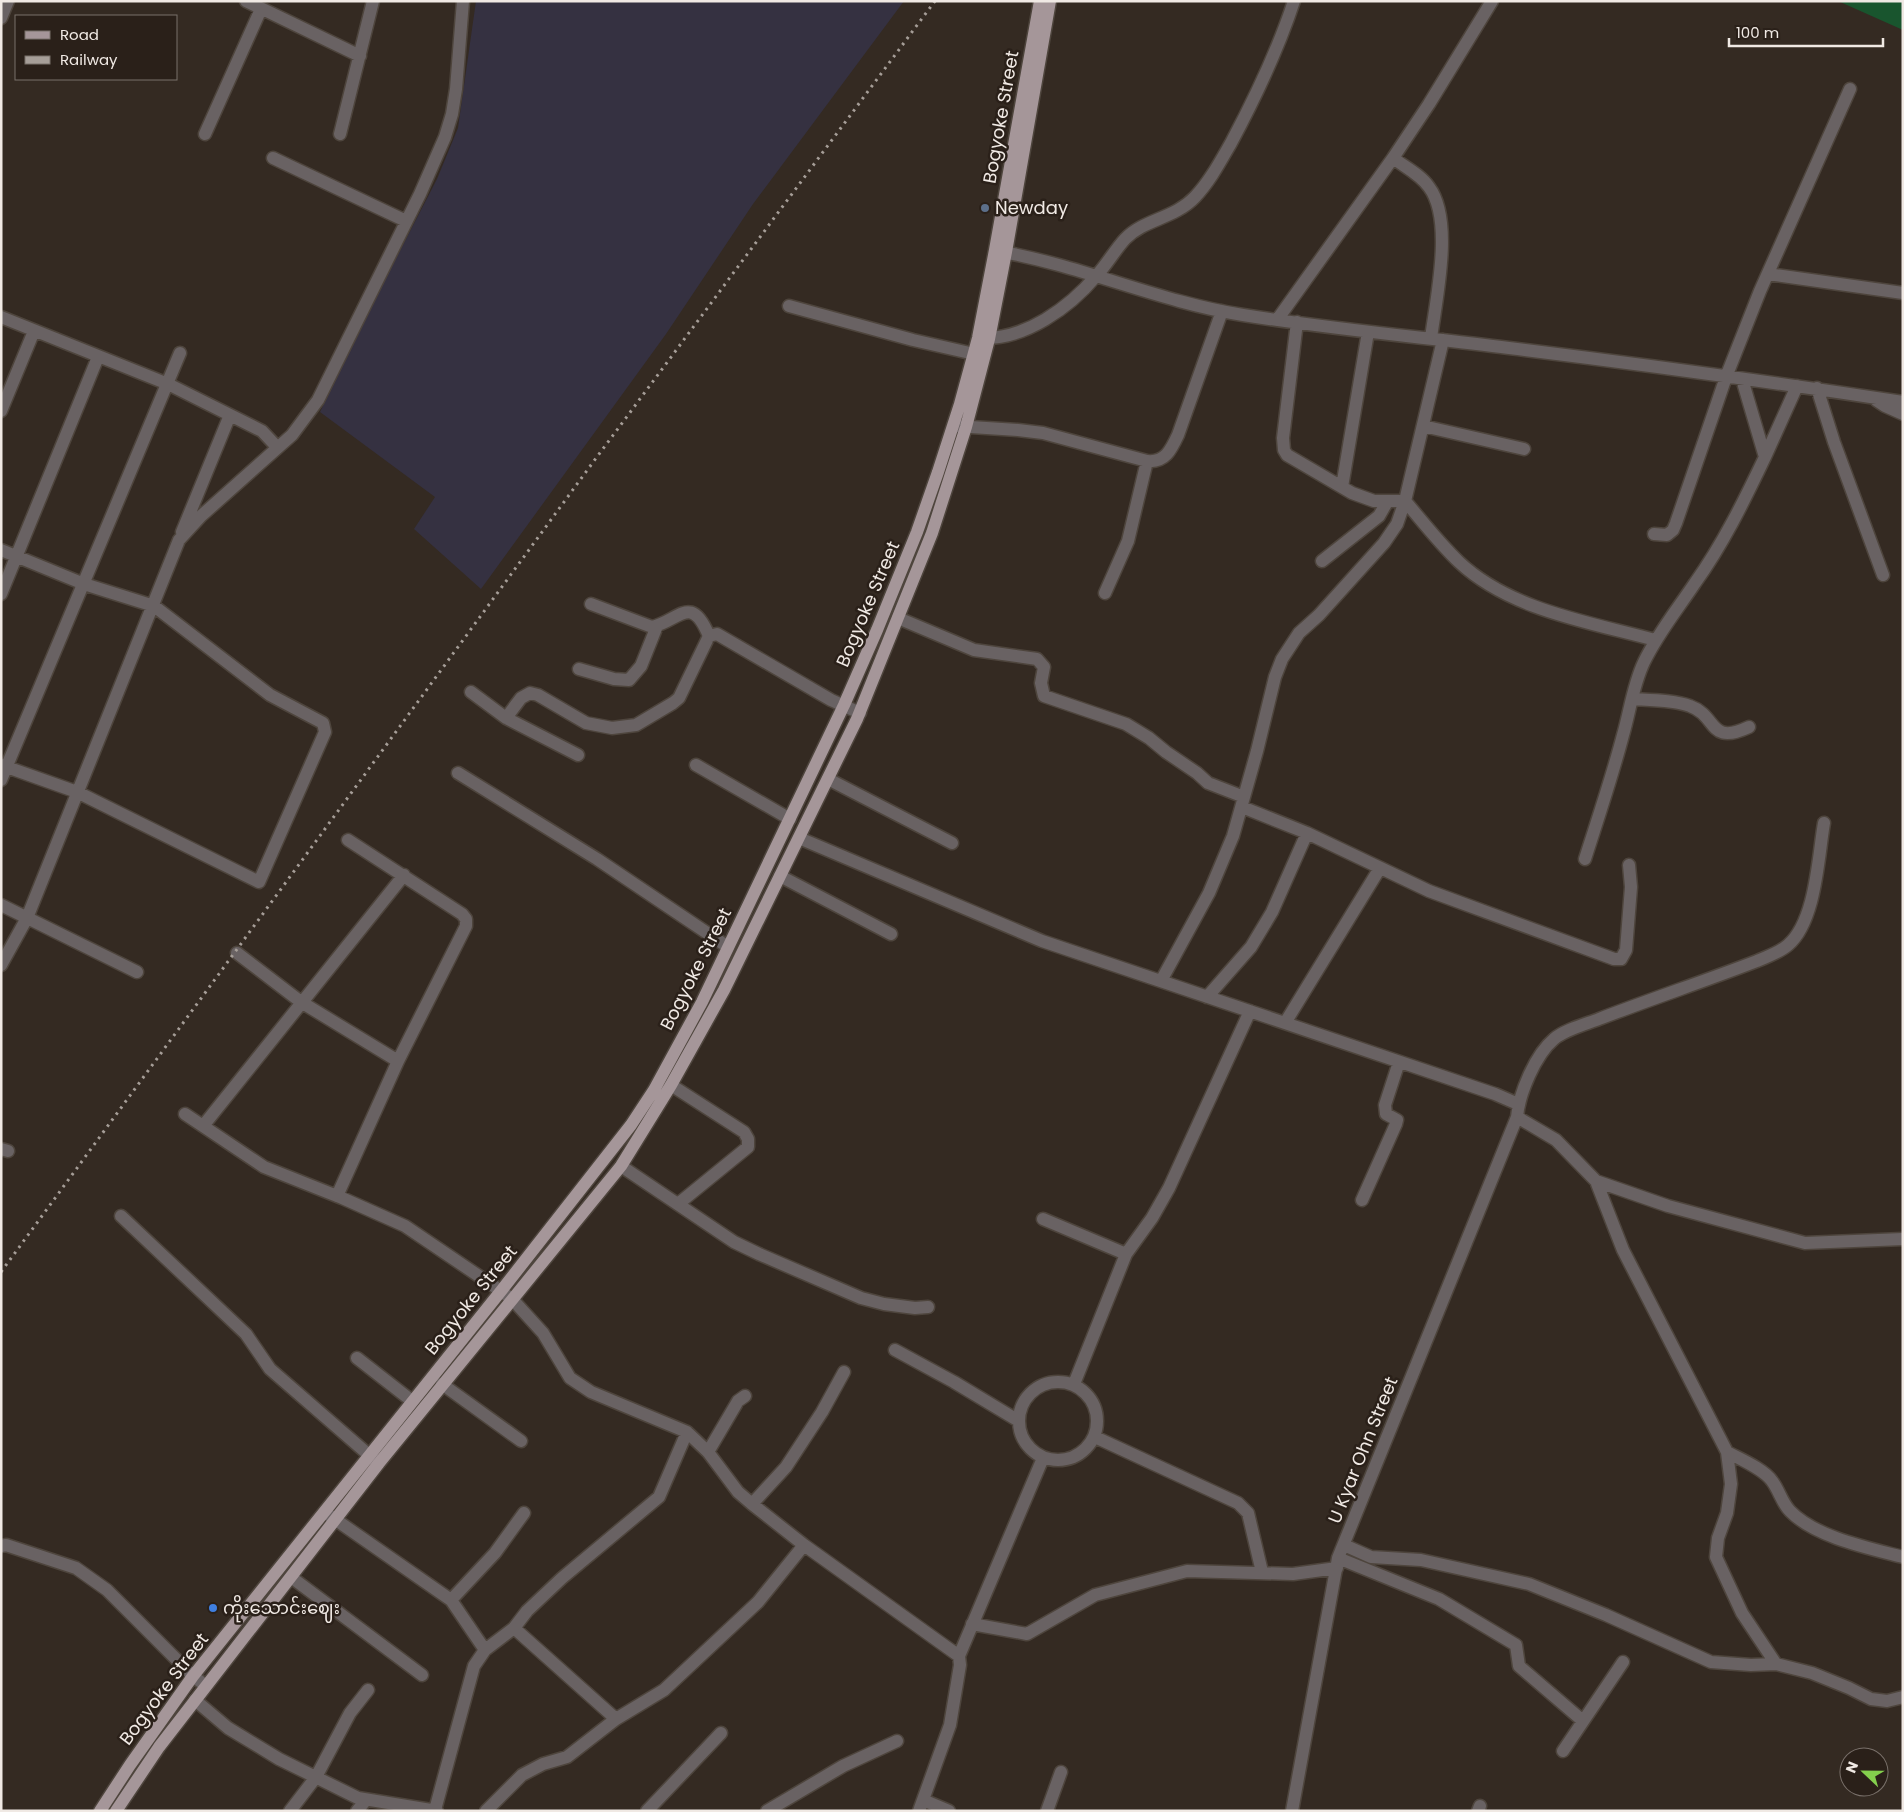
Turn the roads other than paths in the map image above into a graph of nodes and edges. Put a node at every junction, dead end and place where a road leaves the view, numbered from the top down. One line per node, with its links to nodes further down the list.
1 (8, 1): 10 (street)
2 (246, 1): 9 (street)
3 (373, 1): 12 (street)
4 (463, 1): 18 (street)
5 (1040, 1): 11 (main road, Bogyoke Street)
6 (1050, 1): 11 (main road, Bogyoke Street)
7 (1294, 1): 21 (street)
8 (1492, 1): 17 (street)
9 (261, 8): 12 (street); 14 (street)
10 (1, 18)
11 (1041, 23): 19 (main road, Bogyoke Street)
12 (360, 56): 15 (street)
13 (1850, 89): 20 (street)
14 (204, 134)
15 (340, 134)
16 (273, 158): 18 (street)
17 (1393, 158): 26 (street); 31 (street)
18 (406, 221): 48 (street)
19 (1001, 251): 21 (street); 30 (main road, Bogyoke Street)
20 (1768, 274): 22 (street); 35 (street)
21 (1097, 275): 24 (street); 30 (street)
22 (1903, 293)
23 (789, 306): 33 (street)
24 (1222, 311): 26 (street); 51 (street)
25 (1, 317): 28 (street)
26 (1278, 320): 27 (street)
27 (1297, 322): 29 (street); 52 (street)
28 (34, 330): 34 (street); 42 (street)
29 (1368, 332): 31 (street); 52 (street)
30 (984, 338): 33 (main road, Bogyoke Street)
31 (1437, 339): 35 (street); 47 (street)
32 (180, 353): 37 (street)
33 (979, 356): 45 (main road, Bogyoke Street); 46 (main road, Bogyoke Street)
34 (98, 357): 37 (street); 58 (street)
35 (1726, 377): 36 (street); 55 (street)
36 (1742, 379): 38 (street); 50 (street)
37 (168, 384): 43 (street); 61 (street)
38 (1796, 386): 39 (street); 50 (street)
39 (1817, 388): 40 (street); 60 (street)
40 (1872, 397): 41 (street); 44 (street)
41 (1903, 402)
42 (1, 410)
43 (230, 414): 48 (street); 56 (street)
44 (1903, 414)
45 (953, 425): 46 (street); 73 (main road, Bogyoke Street)
46 (966, 426): 51 (street); 66 (main road, Bogyoke Street)
47 (1423, 426): 49 (street); 54 (street)
48 (277, 447): 56 (street)
49 (1524, 449)
50 (1765, 457): 69 (street)
51 (1146, 461): 62 (street)
52 (1342, 486): 53 (street)
53 (1386, 502): 54 (street); 59 (street)
54 (1406, 502): 69 (street); 84 (street)
55 (1654, 534)
56 (179, 540): 65 (street)
57 (1, 550): 58 (street)
58 (17, 556): 61 (street); 63 (street)
59 (1322, 561)
60 (1883, 574)
61 (84, 584): 65 (street); 79 (street)
62 (1105, 593)
63 (1, 594)
64 (591, 604): 67 (street)
65 (154, 606): 83 (street); 83 (street)
66 (898, 618): 74 (main road, Bogyoke Street); 84 (street)
67 (657, 626): 68 (street); 70 (street)
68 (709, 636): 73 (street); 75 (street)
69 (1655, 640): 72 (street)
70 (579, 669)
71 (471, 692): 75 (street)
72 (1632, 699): 76 (street); 91 (street)
73 (844, 705): 74 (street); 85 (main road, Bogyoke Street)
74 (860, 713): 81 (main road, Bogyoke Street)
75 (506, 718): 77 (street)
76 (1749, 727)
77 (578, 755)
78 (696, 765): 85 (street)
79 (4, 766): 82 (street); 83 (street)
80 (458, 773): 99 (street)
81 (828, 779): 88 (main road, Bogyoke Street); 90 (street)
82 (1, 780)
83 (77, 792): 97 (street)
84 (1243, 802): 87 (street); 103 (street)
85 (790, 819): 99 (main road, Bogyoke Street)
86 (1824, 823): 111 (street, U Kyar Ohn Street)
87 (1307, 833): 93 (street); 104 (street)
88 (799, 838): 95 (main road, Bogyoke Street); 103 (street)
89 (348, 840): 94 (street)
90 (952, 843)
91 (1585, 858)
92 (1629, 865): 93 (street)
93 (1380, 868): 107 (street)
94 (404, 875): 105 (street); 108 (street)
95 (780, 876): 98 (street); 110 (main road, Bogyoke Street)
96 (1, 905): 97 (street)
97 (27, 918): 101 (street); 102 (street)
98 (892, 934)
99 (728, 947): 123 (main road, Bogyoke Street)
100 (237, 953): 105 (street)
101 (1, 965)
102 (137, 972)
103 (1162, 981): 104 (street)
104 (1206, 997): 106 (street)
105 (301, 1002): 108 (street); 113 (street)
106 (1250, 1011): 107 (street); 122 (street)
107 (1285, 1023): 109 (street)
108 (398, 1061): 116 (street)
109 (1399, 1062): 111 (street); 117 (street)
110 (671, 1085): 114 (main road, Bogyoke Street); 118 (street)
111 (1517, 1111): 115 (street); 147 (street, U Kyar Ohn Street)
112 (185, 1114): 113 (street)
113 (203, 1126): 116 (street)
114 (621, 1166): 118 (street); 124 (main road, Bogyoke Street)
115 (1596, 1181): 121 (street); 138 (street)
116 (337, 1196): 123 (street)
117 (1362, 1200)
118 (678, 1204): 125 (street)
119 (121, 1216): 139 (street)
120 (1043, 1218): 122 (street)
121 (1903, 1239)
122 (1126, 1254): 130 (street)
123 (501, 1291): 124 (street); 132 (main road, Bogyoke Street)
124 (513, 1300): 129 (main road, Bogyoke Street); 134 (street)
125 (928, 1307)
126 (895, 1350): 133 (street)
127 (357, 1358): 132 (street)
128 (844, 1372): 142 (street)
129 (442, 1384): 136 (street); 141 (main road, Bogyoke Street)
130 (1074, 1384): 133 (street); 135 (street)
131 (745, 1396): 137 (street)
132 (412, 1402): 139 (main road, Bogyoke Street)
133 (1019, 1421): 140 (street)
134 (687, 1432): 137 (street); 155 (street)
135 (1095, 1437): 140 (street); 151 (street)
136 (521, 1441)
137 (708, 1452): 142 (street)
138 (1727, 1452): 149 (street); 159 (street)
139 (368, 1455): 141 (street); 143 (main road, Bogyoke Street)
140 (1043, 1458): 154 (street)
141 (379, 1463): 145 (main road, Bogyoke Street)
142 (752, 1504): 146 (street)
143 (324, 1511): 145 (street); 161 (main road, Bogyoke Street)
144 (524, 1513): 153 (street)
145 (335, 1520): 152 (main road, Bogyoke Street); 153 (street)
146 (804, 1545): 157 (street); 166 (street)
147 (1344, 1545): 150 (street, U Kyar Ohn Street); 159 (street)
148 (1, 1546): 161 (street)
149 (1903, 1557)
150 (1338, 1563): 151 (street); 167 (street); 185 (street, U Kyar Ohn Street)
151 (1262, 1572): 154 (street)
152 (291, 1577): 160 (street); 162 (main road, Bogyoke Street)
153 (451, 1600): 156 (street)
154 (972, 1624): 157 (street)
155 (514, 1628): 156 (street); 166 (street)
156 (485, 1650): 179 (street)
157 (959, 1656): 174 (street)
158 (1623, 1662): 167 (street)
159 (1776, 1664): 164 (street)
160 (422, 1675)
161 (193, 1676): 162 (street); 175 (main road, Bogyoke Street)
162 (206, 1686): 165 (main road, Bogyoke Street)
163 (368, 1690): 172 (street)
164 (1903, 1697)
165 (195, 1700): 172 (street); 176 (main road, Bogyoke Street)
166 (616, 1719): 180 (street)
167 (1583, 1721): 170 (street)
168 (721, 1733): 181 (street)
169 (897, 1741): 182 (street)
170 (1563, 1751)
171 (1061, 1772): 184 (street)
172 (316, 1777): 173 (street); 177 (street)
173 (366, 1800): 178 (street); 179 (street)
174 (921, 1806): 183 (street)
175 (100, 1811)
176 (116, 1811)
177 (290, 1811)
178 (357, 1811)
179 (436, 1811)
180 (486, 1811)
181 (647, 1811)
182 (767, 1811)
183 (949, 1811)
184 (1047, 1811)
185 (1292, 1811)

